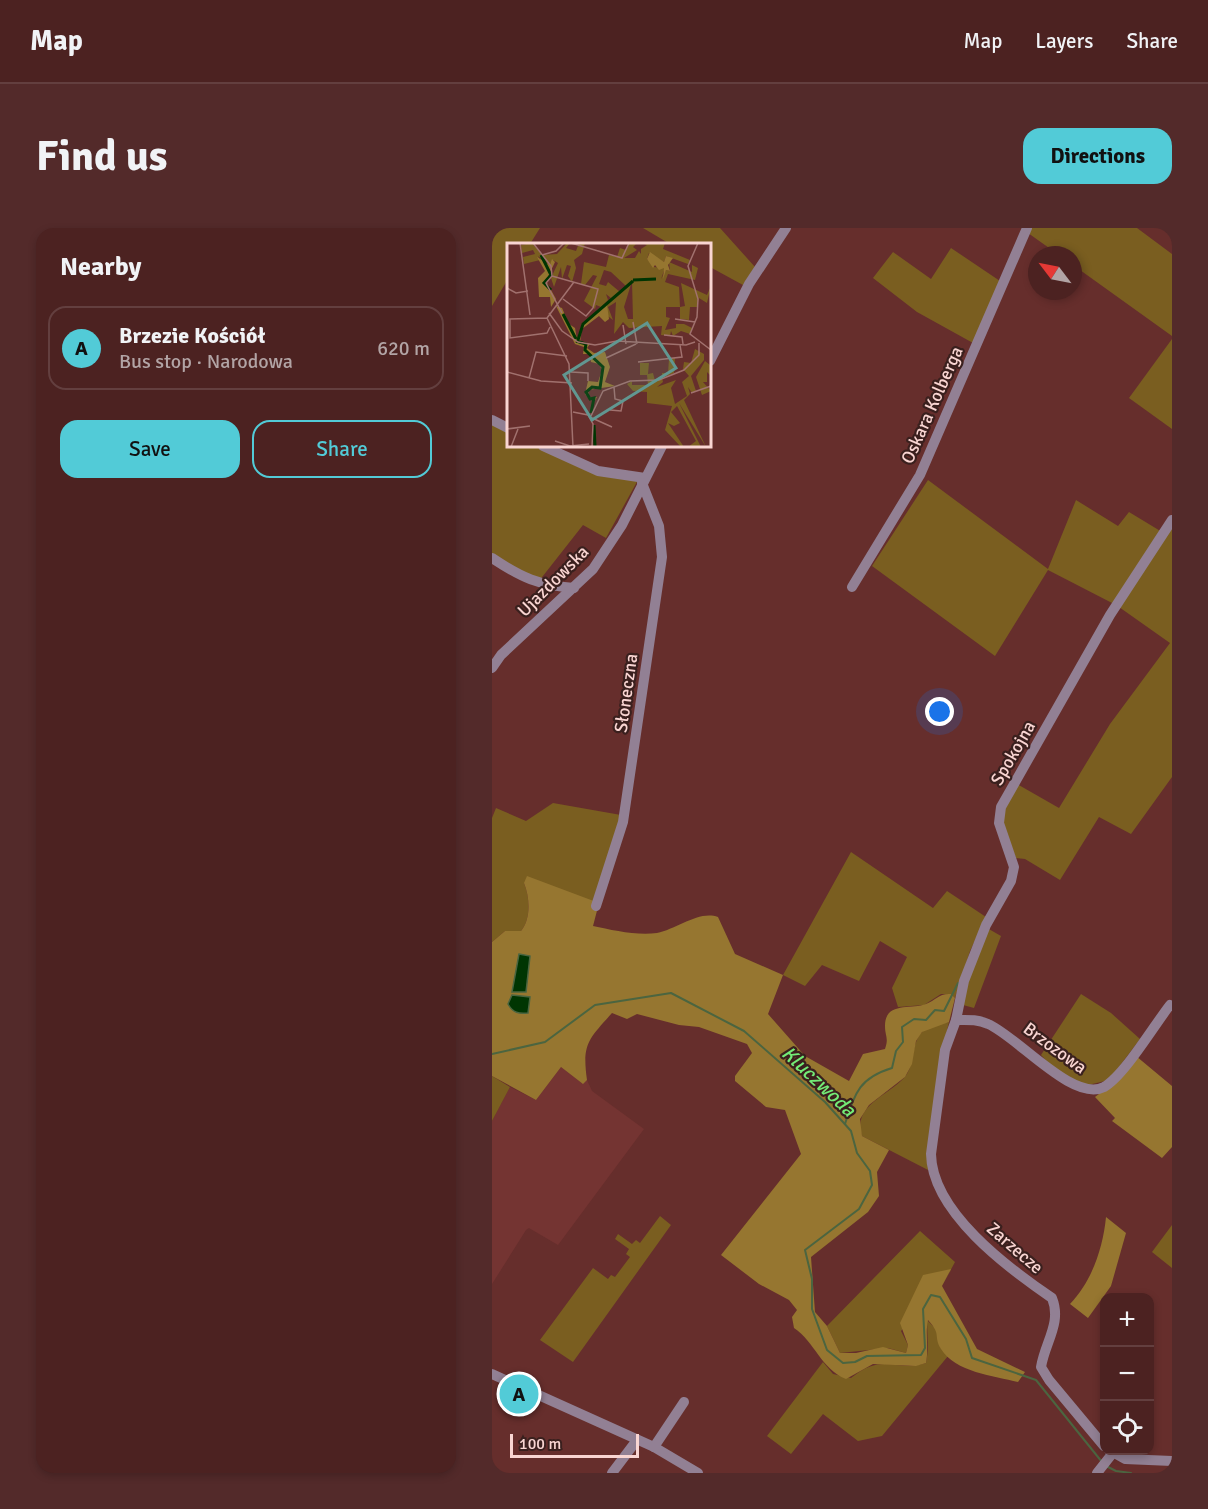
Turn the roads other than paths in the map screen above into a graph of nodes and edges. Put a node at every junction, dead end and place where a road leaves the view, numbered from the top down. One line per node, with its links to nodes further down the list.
1 (786, 228): 3 (street)
2 (1027, 228): 11 (street, Oskara Kolberga)
3 (711, 359)
4 (492, 420): 5 (street)
5 (507, 428)
6 (545, 447): 8 (street)
7 (661, 447): 8 (street, Ujazdowska)
8 (644, 480): 12 (street, Ujazdowska); 14 (street, Słoneczna)
9 (1172, 520): 16 (street, Spokojna)
10 (492, 558): 12 (street)
11 (852, 587)
12 (574, 588): 13 (street, Ujazdowska)
13 (492, 668)
14 (596, 906)
15 (1171, 1005): 16 (street, Brzozowa)
16 (956, 1020): 20 (street, Zarzecze)
17 (492, 1374): 19 (street)
18 (684, 1402): 21 (street)
19 (637, 1440): 21 (street); 25 (street)
20 (1100, 1442)
21 (654, 1447): 26 (street)
22 (1107, 1455): 27 (street)
23 (1117, 1455): 24 (street)
24 (1172, 1461)
25 (612, 1473)
26 (698, 1473)
27 (1098, 1473)

